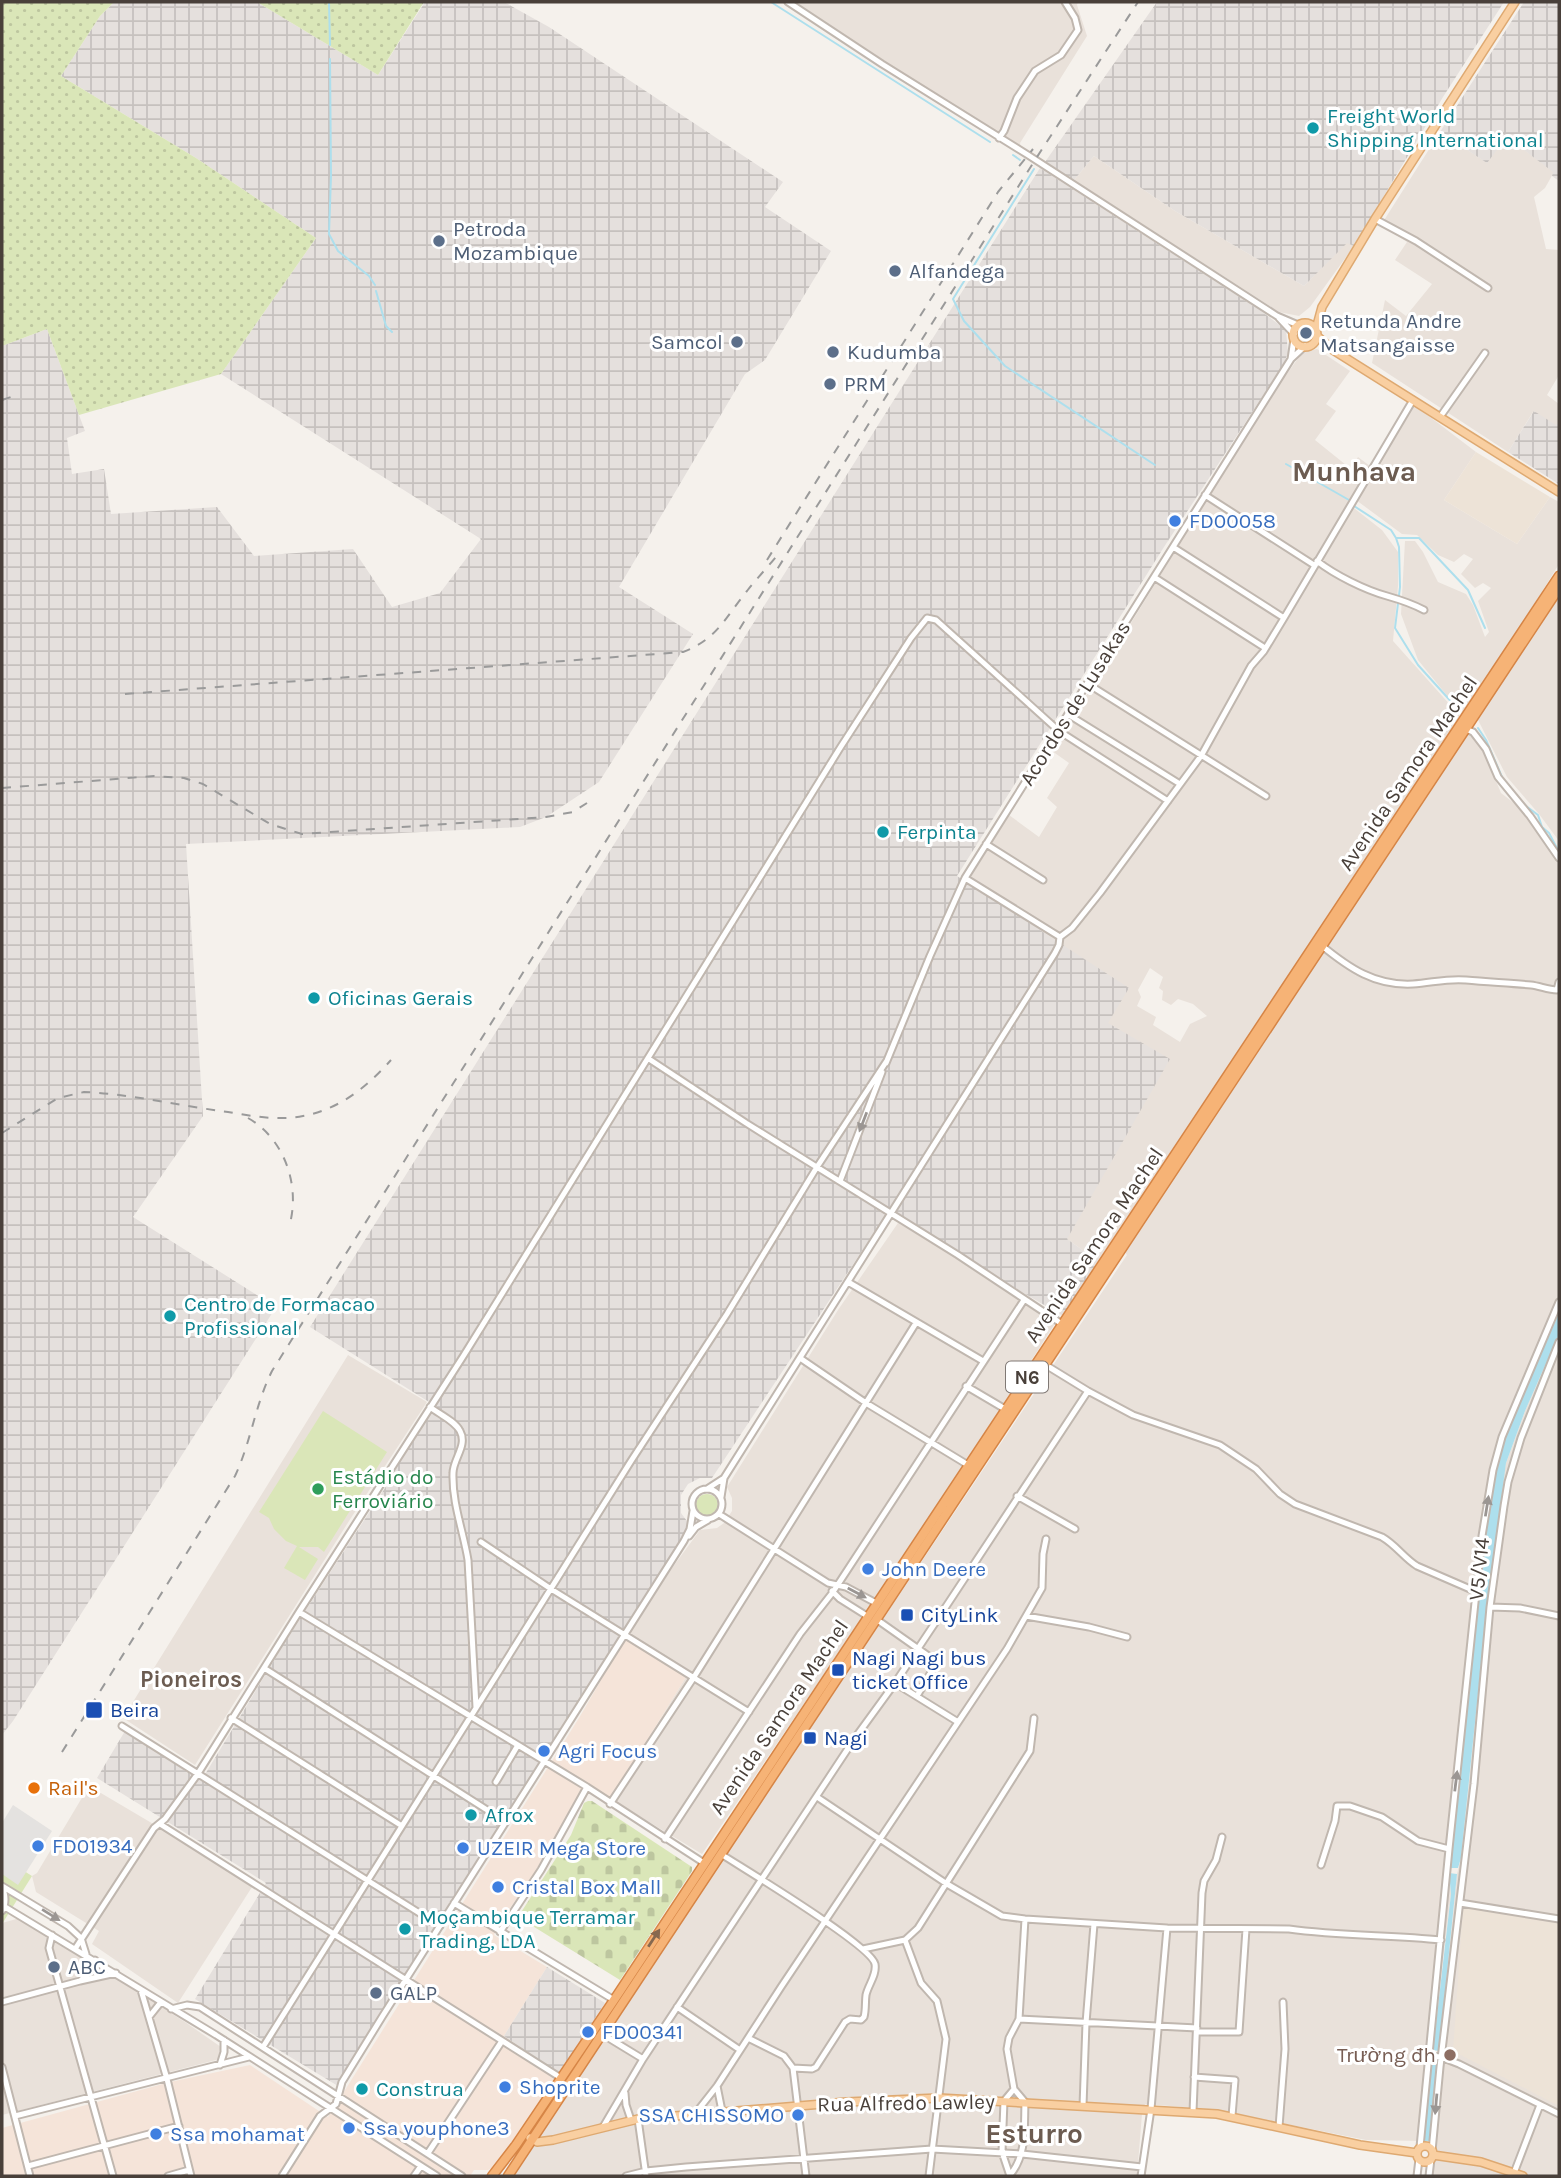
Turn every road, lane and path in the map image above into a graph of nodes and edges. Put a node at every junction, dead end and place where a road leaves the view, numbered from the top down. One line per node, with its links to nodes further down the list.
1 (788, 2): 4 (street)
2 (1065, 2): 4 (street)
3 (1515, 2): 5 (main road)
4 (999, 138): 8 (street)
5 (1376, 219): 6 (street); 7 (main road)
6 (1488, 288)
7 (1322, 307): 9 (main road); 10 (main road)
8 (1277, 316): 9 (street); 11 (street)
9 (1301, 324): 10 (main road); 11 (main road)
10 (1316, 333): 12 (main road); 13 (main road)
11 (1294, 336): 12 (main road); 15 (street)
12 (1307, 346): 13 (main road); 15 (street)
13 (1333, 350): 16 (main road)
14 (1485, 353): 17 (street)
15 (1291, 359): 19 (street, Acordos de Lusakas)
16 (1413, 400): 17 (main road); 21 (street)
17 (1440, 416): 18 (main road)
18 (1559, 492)
19 (1205, 495): 20 (street, Acordos de Lusakas); 21 (street)
20 (1173, 547): 23 (street, Acordos de Lusakas); 26 (street)
21 (1315, 563): 25 (street); 26 (street)
22 (1559, 576): 41 (highway, Avenida Samora Machel / N6)
23 (1154, 577): 27 (street); 28 (street, Acordos de Lusakas)
24 (1559, 588): 30 (highway, Avenida Samora Machel / N6)
25 (1424, 610)
26 (1284, 618): 27 (street)
27 (1265, 648): 32 (street)
28 (1088, 684): 29 (street, Acordos de Lusakas); 32 (street)
29 (1069, 715): 31 (street, Acordos de Lusakas); 33 (street)
30 (1466, 729): 37 (street); 41 (highway, Avenida Samora Machel / N6)
31 (1059, 731): 35 (street); 36 (street, Acordos de Lusakas); 43 (street)
32 (1201, 755): 33 (street); 34 (street)
33 (1180, 784): 35 (street)
34 (1266, 796)
35 (1168, 801): 40 (street)
36 (986, 844): 38 (street, Acordos de Lusakas); 39 (street)
37 (1559, 858)
38 (965, 878): 40 (street); 44 (street, Acordos de Lusakas)
39 (1043, 880)
40 (1059, 937): 47 (street)
41 (1319, 943): 42 (street); 52 (highway, Avenida Samora Machel / N6); 56 (highway, Avenida Samora Machel / N6)
42 (1559, 982)
43 (649, 1059): 45 (street); 60 (street)
44 (886, 1062): 45 (street); 46 (street, one-way to 46)
45 (817, 1167): 46 (street); 78 (street)
46 (840, 1181): 47 (street)
47 (891, 1213): 48 (street); 49 (street)
48 (848, 1282): 51 (street); 54 (street)
49 (1024, 1300): 52 (street); 55 (street)
50 (1559, 1302): 80 (street, V5/V14, one-way to 50)
51 (916, 1323): 55 (street); 59 (street)
52 (1062, 1324): 56 (highway, Avenida Samora Machel / N6)
53 (1559, 1342): 82 (street)
54 (800, 1358): 59 (street); 64 (street)
55 (983, 1361): 57 (street)
56 (1041, 1362): 58 (street); 61 (highway, Avenida Samora Machel / N6); 86 (highway, Avenida Samora Machel / N6)
57 (966, 1387): 61 (street); 62 (street)
58 (1088, 1391): 66 (street); 80 (street)
59 (866, 1403): 62 (street); 75 (street)
60 (430, 1407): 83 (street); 94 (street)
61 (1005, 1409): 63 (highway, Avenida Samora Machel / N6)
62 (930, 1442): 63 (street); 77 (street)
63 (968, 1465): 81 (highway, Avenida Samora Machel / N6)
64 (724, 1478): 65 (street); 67 (street)
65 (707, 1489): 67 (street); 68 (street)
66 (1017, 1496): 71 (street); 89 (street)
67 (721, 1497): 69 (street)
68 (693, 1511): 70 (street); 73 (street)
69 (719, 1514): 70 (street); 75 (street)
70 (708, 1520): 73 (street)
71 (1075, 1529)
72 (1046, 1539): 84 (street)
73 (684, 1541): 87 (street)
74 (481, 1542): 78 (street)
75 (774, 1550): 76 (street); 91 (street)
76 (828, 1583): 77 (street); 79 (street)
77 (838, 1584): 79 (street); 81 (street, one-way to 81)
78 (551, 1589): 87 (street); 94 (street)
79 (833, 1592): 86 (street); 95 (street)
80 (1477, 1592): 116 (street, V5/V14, one-way to 80)
81 (876, 1603): 86 (highway, Avenida Samora Machel / N6)
82 (1490, 1607): 85 (street); 128 (street)
83 (299, 1612): 90 (street); 96 (street)
84 (1026, 1616): 88 (street); 99 (street)
85 (1559, 1616)
86 (871, 1618): 89 (street); 109 (highway, Avenida Samora Machel / N6)
87 (624, 1634): 91 (street); 102 (street)
88 (1127, 1637)
89 (917, 1648): 92 (street); 93 (street)
90 (264, 1668): 97 (street); 104 (street)
91 (694, 1677): 95 (street); 108 (street)
92 (895, 1683): 93 (street); 107 (street)
93 (917, 1696): 99 (street)
94 (477, 1707): 96 (street)
95 (749, 1712): 114 (street)
96 (471, 1716): 101 (street); 104 (street)
97 (231, 1718): 103 (street); 112 (street)
98 (1034, 1718): 122 (street)
99 (958, 1722): 115 (street)
100 (122, 1726): 103 (street)
101 (518, 1745): 102 (street); 105 (street)
102 (544, 1761): 106 (street); 110 (street)
103 (197, 1775): 111 (street); 120 (street)
104 (432, 1776): 110 (street); 112 (street)
105 (496, 1782)
106 (587, 1787): 108 (street); 139 (street)
107 (817, 1797): 115 (street); 121 (street)
108 (610, 1804): 114 (street)
109 (739, 1818): 117 (highway, Avenida Samora Machel / N6); 118 (highway, Avenida Samora Machel / N6)
110 (506, 1822): 127 (street)
111 (160, 1824): 140 (street); 142 (street)
112 (402, 1826): 120 (street)
113 (1222, 1837): 137 (street)
114 (665, 1839): 118 (street)
115 (880, 1840): 122 (street); 133 (street)
116 (1450, 1849): 119 (street); 144 (street, V5/V14)
117 (720, 1853): 121 (street); 125 (highway, Avenida Samora Machel / N6)
118 (704, 1863): 124 (highway, Avenida Samora Machel / N6)
119 (1321, 1865)
120 (367, 1880): 135 (street); 140 (street)
121 (762, 1880): 133 (street); 158 (street)
122 (947, 1884): 131 (street); 143 (street)
123 (2, 1887): 126 (street); 129 (street)
124 (688, 1887): 125 (highway); 154 (highway, Avenida Samora Machel / N6, one-way to 124)
125 (696, 1893): 154 (highway, Avenida Samora Machel / N6)
126 (21, 1897): 130 (street); 142 (street, one-way to 142)
127 (454, 1903): 135 (street); 139 (street)
128 (1460, 1903): 132 (street); 177 (street)
129 (3, 1909): 130 (street)
130 (13, 1912): 141 (street)
131 (1025, 1919): 134 (street); 162 (street)
132 (1559, 1919)
133 (824, 1922): 146 (street); 169 (street)
134 (1094, 1924): 136 (street); 164 (street)
135 (440, 1926): 150 (street)
136 (1167, 1927): 137 (street); 165 (street)
137 (1201, 1928): 138 (street); 166 (street)
138 (1246, 1929): 144 (street); 166 (street)
139 (500, 1932): 154 (street)
140 (333, 1935): 150 (street); 172 (street)
141 (52, 1936): 145 (street); 152 (street)
142 (81, 1938): 145 (street); 147 (street)
143 (905, 1940): 146 (street); 192 (street)
144 (1441, 1940): 174 (street, V5/V14)
145 (75, 1949): 147 (street)
146 (863, 1949): 182 (street)
147 (86, 1955): 148 (street)
148 (95, 1961): 149 (street); 151 (street)
149 (116, 1973): 151 (street); 153 (street)
150 (406, 1980): 171 (street); 190 (street)
151 (80, 1981): 152 (street)
152 (61, 1986): 155 (street); 191 (street)
153 (141, 1990): 156 (street); 161 (street)
154 (620, 1996): 160 (highway, Avenida Samora Machel / N6); 160 (highway, Avenida Samora Machel / N6)
155 (2, 2002)
156 (161, 2002): 159 (street); 161 (street)
157 (1283, 2002): 213 (street)
158 (677, 2007): 173 (street); 178 (street)
159 (172, 2009): 163 (street); 168 (street)
160 (611, 2012): 167 (highway, Avenida Samora Machel / N6); 176 (highway, Avenida Samora Machel / N6)
161 (149, 2017): 185 (street)
162 (1019, 2020): 164 (street); 188 (street)
163 (225, 2023): 168 (street); 172 (street)
164 (1086, 2023): 165 (street); 199 (street)
165 (1159, 2026): 166 (street); 201 (street)
166 (1197, 2030): 183 (street)
167 (602, 2034): 176 (highway, Avenida Samora Machel / N6); 178 (street)
168 (216, 2035): 170 (street)
169 (748, 2038): 173 (street); 182 (street)
170 (224, 2040): 175 (street); 179 (street)
171 (502, 2041): 184 (street); 219 (street)
172 (263, 2047): 181 (street)
173 (740, 2050): 187 (street)
174 (1430, 2056): 177 (street); 220 (street, V5/V14)
175 (249, 2057): 179 (street); 186 (street)
176 (581, 2057): 184 (highway, Avenida Samora Machel / N6); 193 (highway, Avenida Samora Machel / N6)
177 (1441, 2057): 197 (street); 223 (street, one-way to 223)
178 (643, 2059): 189 (street)
179 (220, 2065): 185 (street)
180 (2, 2067): 207 (street)
181 (295, 2067): 186 (street); 190 (street)
182 (793, 2068): 198 (street)
183 (1194, 2077): 204 (street); 209 (street)
184 (561, 2078): 193 (highway, Avenida Samora Machel / N6)
185 (167, 2079): 191 (street); 211 (street)
186 (286, 2080): 196 (street)
187 (717, 2086): 203 (street); 205 (street)
188 (1014, 2088): 194 (street); 195 (street)
189 (625, 2091): 202 (street); 210 (street)
190 (334, 2094): 196 (street); 200 (street); 215 (street)
191 (92, 2098): 207 (street); 216 (street)
192 (939, 2098): 194 (main road, Rua Alfredo Lawley); 198 (main road, Rua Alfredo Lawley); 217 (street)
193 (551, 2101): 214 (highway, Avenida Samora Machel / N6)
194 (1004, 2101): 195 (main road, Rua Alfredo Lawley); 218 (street)
195 (1025, 2102): 199 (main road, Rua Alfredo Lawley); 221 (street)
196 (324, 2103): 200 (street); 208 (street)
197 (1541, 2105): 206 (street); 230 (street)
198 (798, 2106): 203 (main road, Rua Alfredo Lawley); 224 (street)
199 (1083, 2106): 201 (main road, Rua Alfredo Lawley)
200 (331, 2107): 208 (street); 222 (street)
201 (1151, 2109): 204 (main road, Rua Alfredo Lawley); 227 (street)
202 (612, 2110): 210 (street); 212 (street)
203 (722, 2111): 205 (main road, Rua Alfredo Lawley)
204 (1193, 2112): 209 (main road, Rua Alfredo Lawley)
205 (695, 2113): 210 (main road, Rua Alfredo Lawley)
206 (1559, 2114)
207 (15, 2116): 225 (street)
208 (320, 2116): 234 (street)
209 (1232, 2116): 213 (main road, Rua Alfredo Lawley)
210 (632, 2117): 212 (main road, Rua Alfredo Lawley); 229 (street)
211 (179, 2126): 216 (street); 228 (street)
212 (603, 2127): 214 (main road, Rua Alfredo Lawley)
213 (1279, 2127): 220 (main road, Rua Alfredo Lawley)
214 (527, 2137): 238 (highway, Avenida Samora Machel / N6); 239 (highway, Avenida Samora Machel / N6)
215 (411, 2142): 219 (street); 222 (street)
216 (105, 2147): 225 (street); 232 (street)
217 (932, 2149): 218 (street); 224 (street); 242 (street)
218 (1002, 2152): 221 (street); 243 (street)
219 (428, 2153): 237 (street)
220 (1419, 2153): 223 (main road); 223 (main road); 245 (street, V5/V14)
221 (1022, 2154): 227 (street); 243 (street)
222 (404, 2155): 226 (street)
223 (1432, 2155): 230 (main road); 246 (street)
224 (805, 2158): 229 (street); 241 (street)
225 (28, 2166): 231 (street)
226 (421, 2166): 235 (street); 236 (street)
227 (1142, 2167): 244 (street)
228 (190, 2173): 233 (street)
229 (646, 2174): 240 (street)
230 (1518, 2175)
231 (30, 2176)
232 (113, 2176)
233 (168, 2176)
234 (282, 2176)
235 (414, 2176)
236 (437, 2176)
237 (462, 2176)
238 (492, 2176)
239 (508, 2176)
240 (626, 2176)
241 (806, 2176)
242 (929, 2176)
243 (1010, 2176)
244 (1141, 2176)
245 (1417, 2176)
246 (1430, 2176)

